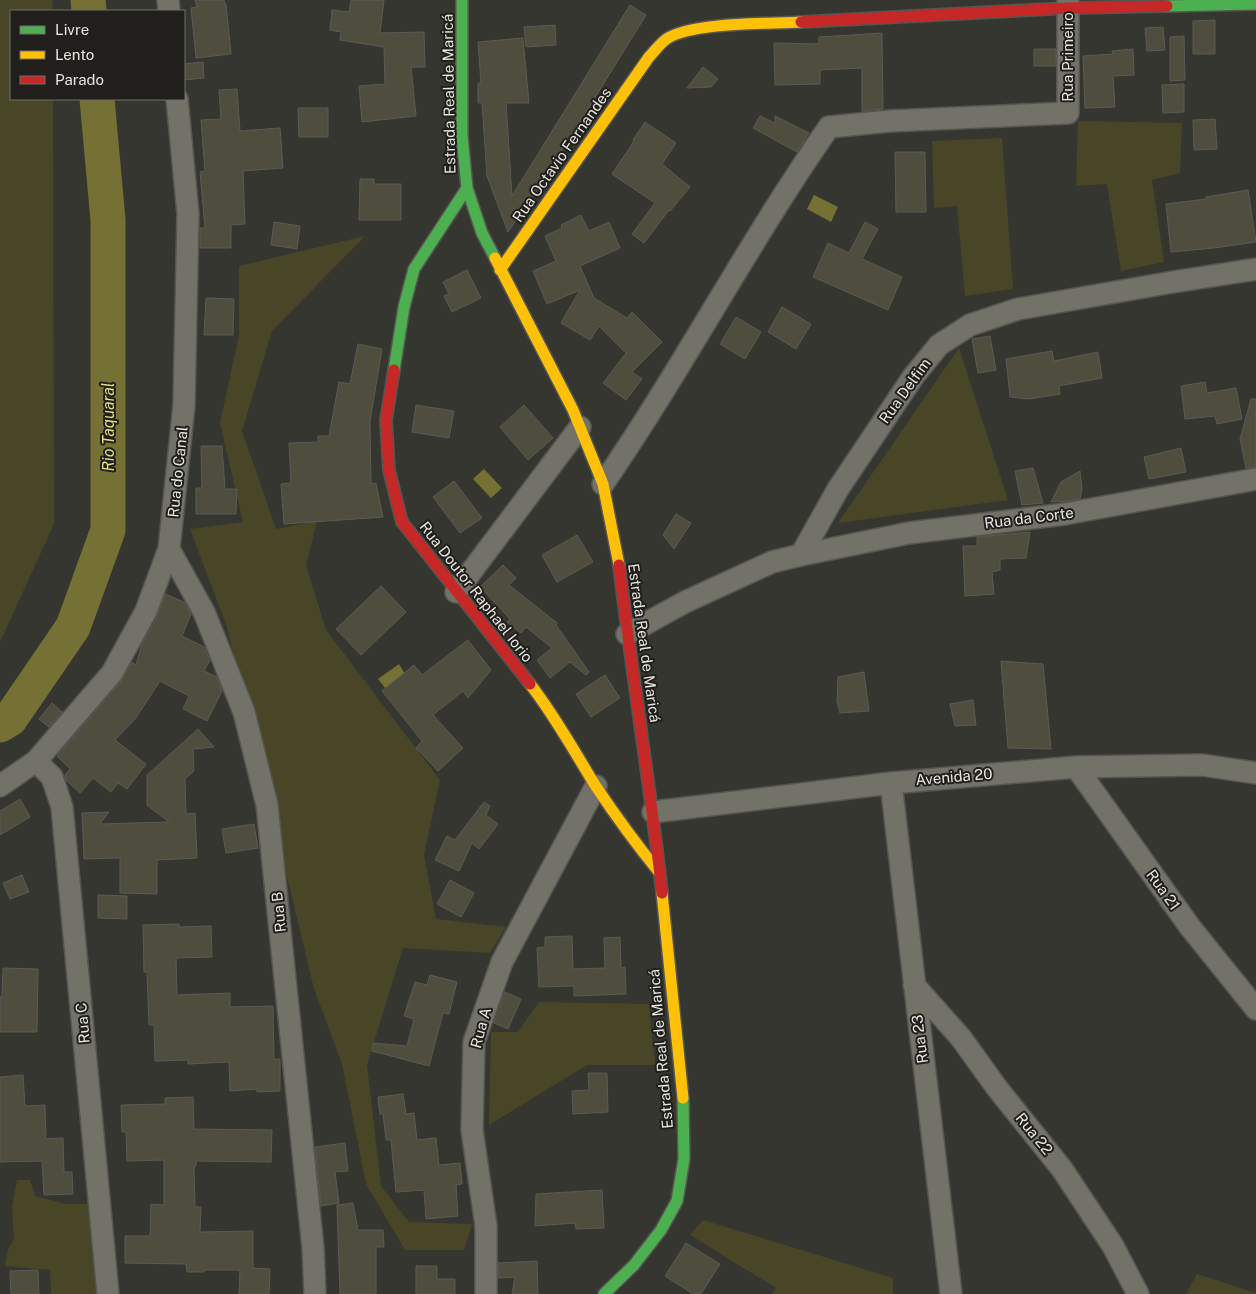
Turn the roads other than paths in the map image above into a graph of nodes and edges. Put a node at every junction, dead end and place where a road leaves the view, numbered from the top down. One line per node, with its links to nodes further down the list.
1 (462, 0): 5 (street, Estrada Real de Maricá)
2 (1068, 4): 3 (street, Rua Octavio Fernandes); 7 (street, Rua Octavio Fernandes); 10 (street, Rua Primeiro)
3 (1256, 4)
4 (177, 100): 11 (street, Rua do Canal)
5 (467, 188): 7 (street, Estrada Real de Maricá); 13 (street, Rua Doutor Raphael Iorio)
6 (1256, 269): 12 (street, Rua Delfim)
7 (500, 270): 8 (street, Estrada Real de Maricá)
8 (580, 427): 10 (street, Estrada Real de Maricá); 13 (street)
9 (1256, 479): 12 (street, Rua da Corte)
10 (603, 484): 14 (street, Estrada Real de Maricá)
11 (169, 549): 15 (street, Rua do Canal); 26 (street, Rua B)
12 (801, 554): 14 (street)
13 (456, 592): 20 (street, Rua Doutor Raphael Iorio)
14 (627, 634): 21 (street, Estrada Real de Maricá)
15 (36, 761): 19 (street, Rua do Canal); 25 (street, Rua C)
16 (1076, 767): 17 (street, Avenida 20); 18 (street, Avenida 20); 24 (street, Rua 21)
17 (1256, 772)
18 (891, 783): 21 (street, Avenida 20); 23 (street, Rua 23)
19 (0, 786)
20 (596, 786): 22 (street, Rua Doutor Raphael Iorio); 27 (street, Rua A)
21 (653, 812): 22 (street, Estrada Real de Maricá)
22 (659, 872): 28 (street, Estrada Real de Maricá)
23 (914, 985): 29 (street, Rua 23); 30 (street, Rua 22)
24 (1256, 1010)
25 (108, 1294)
26 (315, 1294)
27 (486, 1294)
28 (604, 1294)
29 (951, 1294)
30 (1138, 1294)

